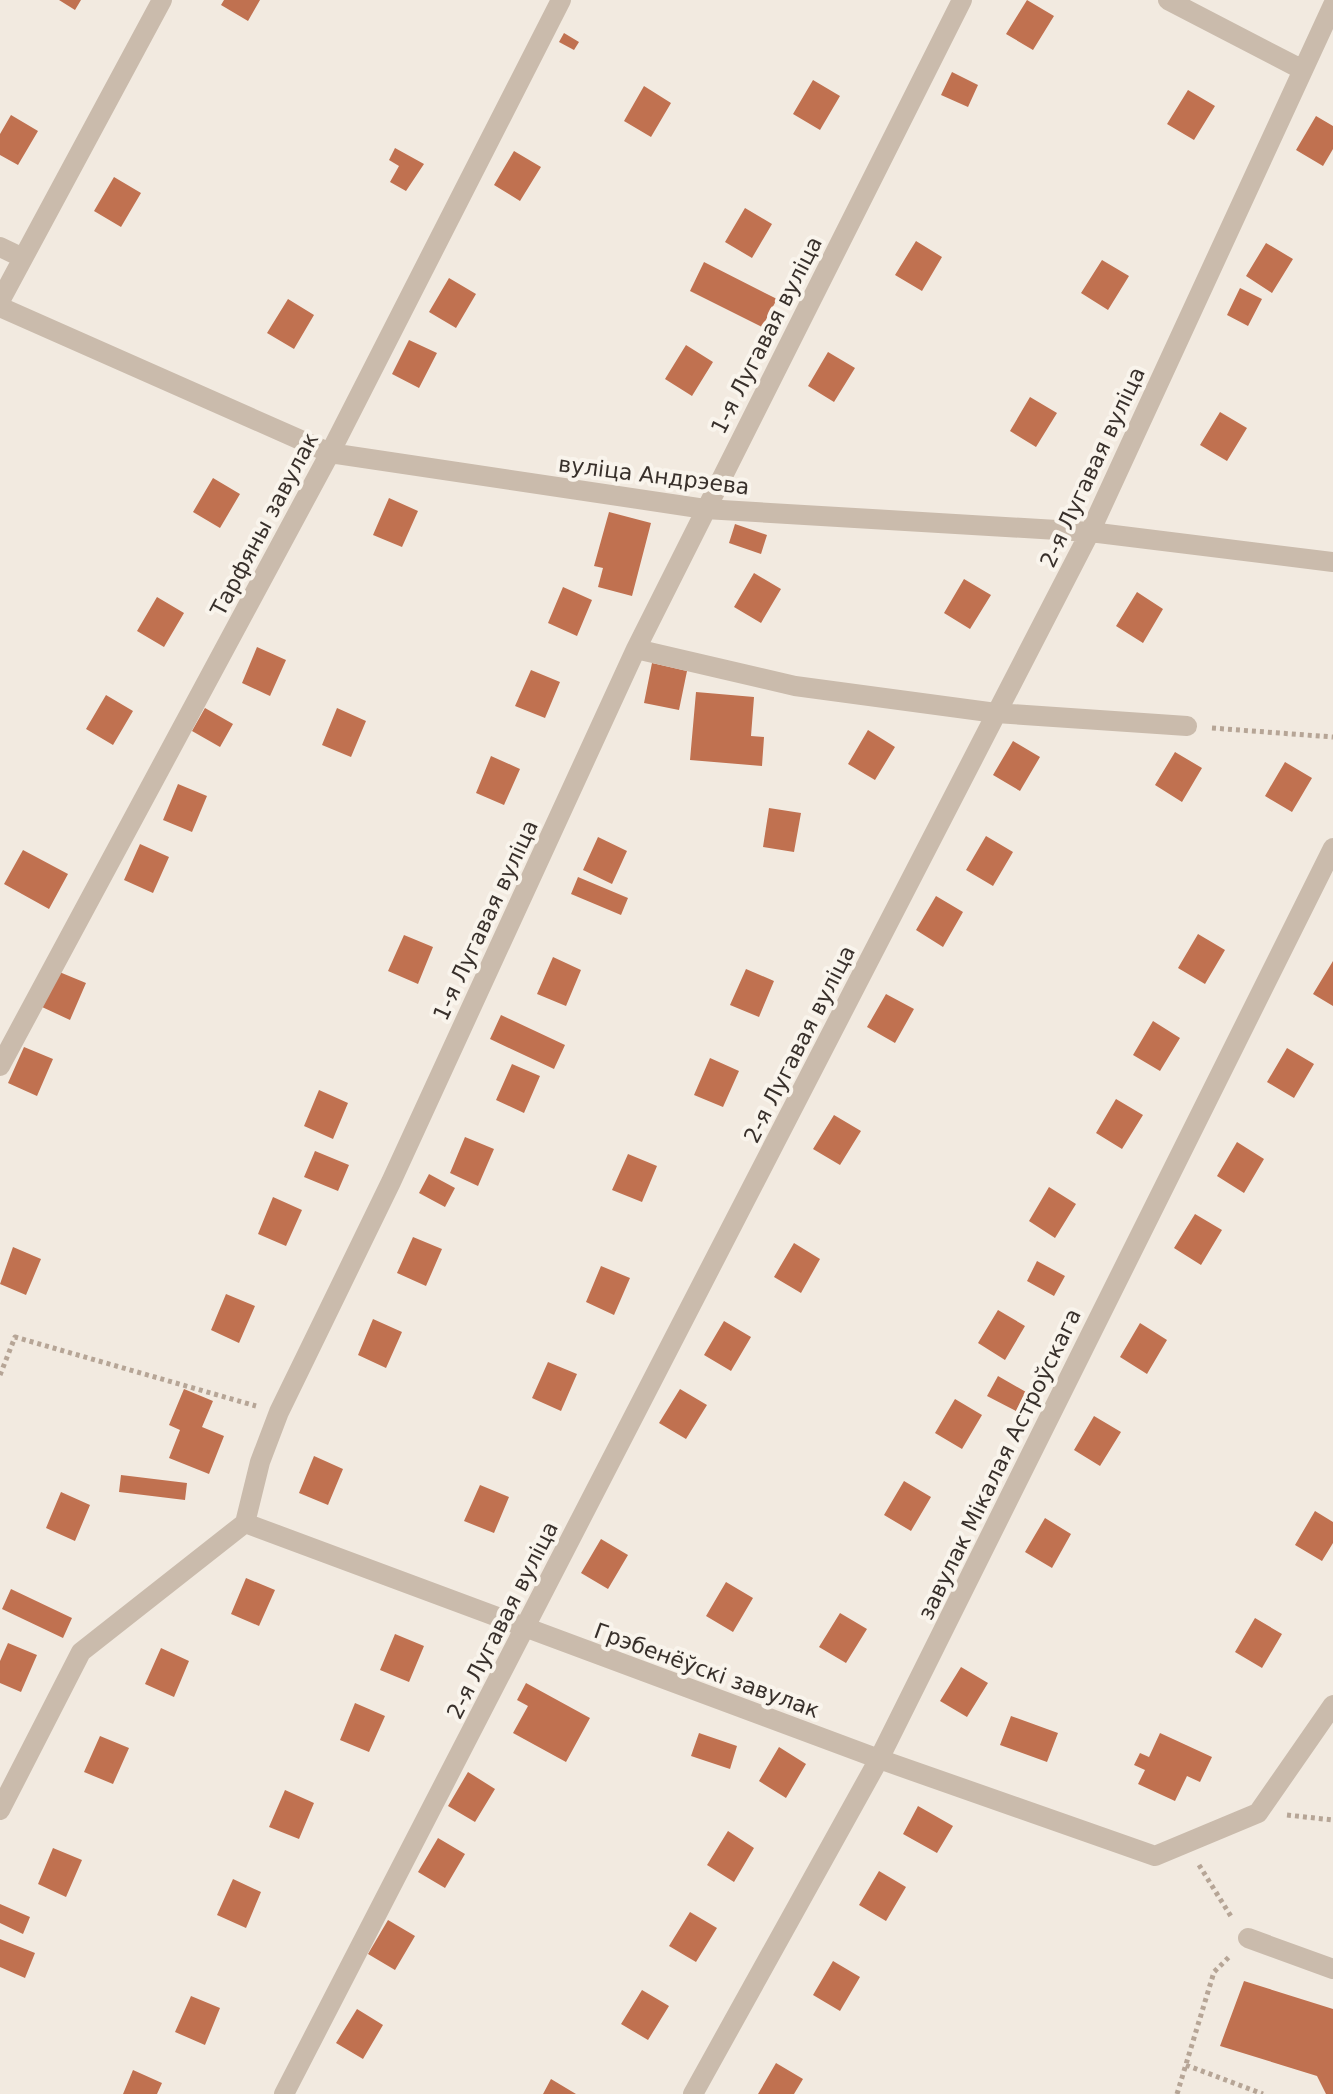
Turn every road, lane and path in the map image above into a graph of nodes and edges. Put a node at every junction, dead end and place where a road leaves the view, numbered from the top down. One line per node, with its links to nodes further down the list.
1 (162, 0): 8 (street)
2 (561, 0): 10 (street, Тарфяны завулак)
3 (962, 0): 11 (street, 1-я Лугавая вуліца)
4 (1168, 0): 6 (street)
5 (1333, 5): 6 (street, 2-я Лугавая вуліца)
6 (1301, 69): 12 (street, 2-я Лугавая вуліца)
7 (0, 247): 8 (street)
8 (23, 258): 9 (street)
9 (0, 304): 10 (street, вуліца Андрэева)
10 (330, 453): 11 (street, вуліца Андрэева); 19 (street, Тарфяны завулак)
11 (705, 509): 12 (street, вуліца Андрэева); 14 (street, 1-я Лугавая вуліца)
12 (1090, 532): 13 (street, вуліца Андрэева); 15 (street, 2-я Лугавая вуліца)
13 (1333, 562)
14 (636, 649): 15 (street); 21 (street, 1-я Лугавая вуліца)
15 (996, 713): 16 (street); 23 (street, 2-я Лугавая вуліца)
16 (1187, 726): 17 (path)
17 (1333, 737)
18 (1333, 848): 25 (street, завулак Мікалая Астроўскага)
19 (0, 1066)
20 (0, 1375): 21 (path)
21 (279, 1412): 22 (street, 1-я Лугавая вуліца)
22 (245, 1523): 23 (street, Грэбенёўскі завулак); 26 (street)
23 (525, 1628): 25 (street, Грэбенёўскі завулак); 34 (street, 2-я Лугавая вуліца)
24 (1333, 1705): 27 (street)
25 (879, 1759): 29 (street, Грэбенёўскі завулак); 35 (street, завулак Мікалая Астроўскага)
26 (0, 1810)
27 (1258, 1813): 28 (path); 29 (street)
28 (1333, 1820)
29 (1186, 1843): 30 (path)
30 (1230, 1915)
31 (1248, 1938): 32 (street); 33 (path)
32 (1333, 1969)
33 (1186, 2065): 36 (path); 37 (path)
34 (284, 2094)
35 (693, 2094)
36 (1177, 2094)
37 (1263, 2094)

